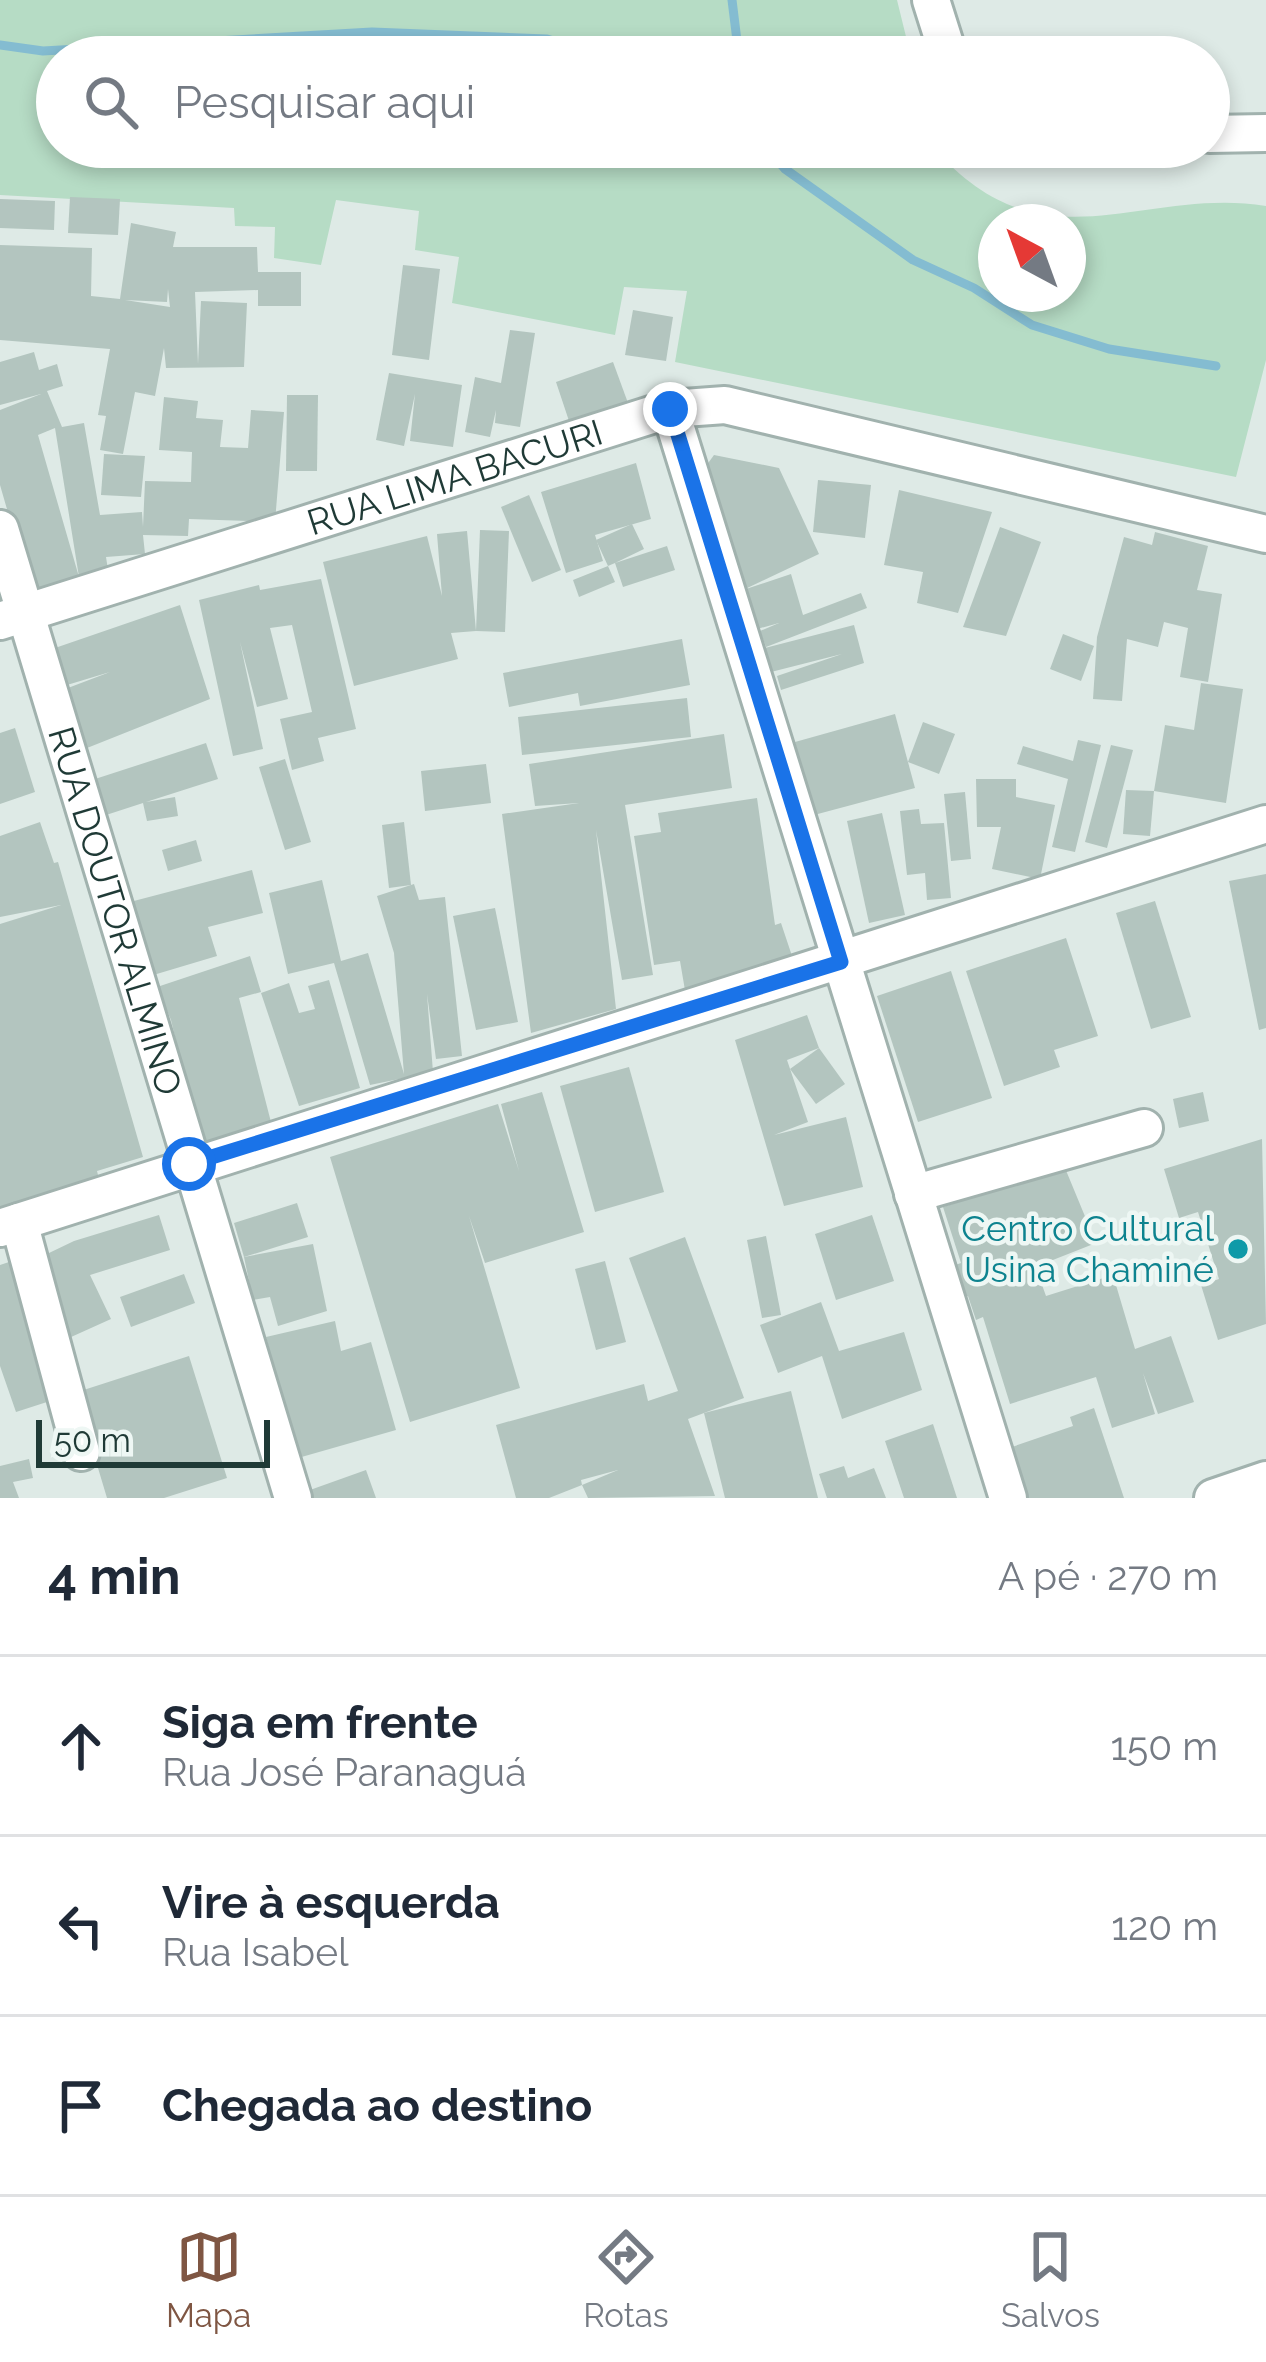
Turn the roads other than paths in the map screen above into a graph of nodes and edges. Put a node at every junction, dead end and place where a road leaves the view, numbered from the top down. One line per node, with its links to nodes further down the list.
1 (931, 0): 2 (street)
2 (943, 36)
3 (1266, 133): 4 (street)
4 (1230, 134)
5 (670, 409): 7 (street, RUA LIMA BACURI); 8 (street, RUA LIMA BACURI); 10 (street)
6 (0, 529): 8 (street, RUA DOUTOR ALMINO)
7 (1266, 534)
8 (13, 616): 12 (street, RUA DOUTOR ALMINO)
9 (1266, 824): 10 (street)
10 (841, 962): 12 (street); 13 (street)
11 (1144, 1127): 13 (street)
12 (189, 1164): 14 (street); 18 (street, RUA DOUTOR ALMINO)
13 (914, 1194): 19 (street)
14 (10, 1225): 15 (street)
15 (81, 1452)
16 (1266, 1480): 17 (street)
17 (1221, 1495)
18 (293, 1498)
19 (1008, 1498)

